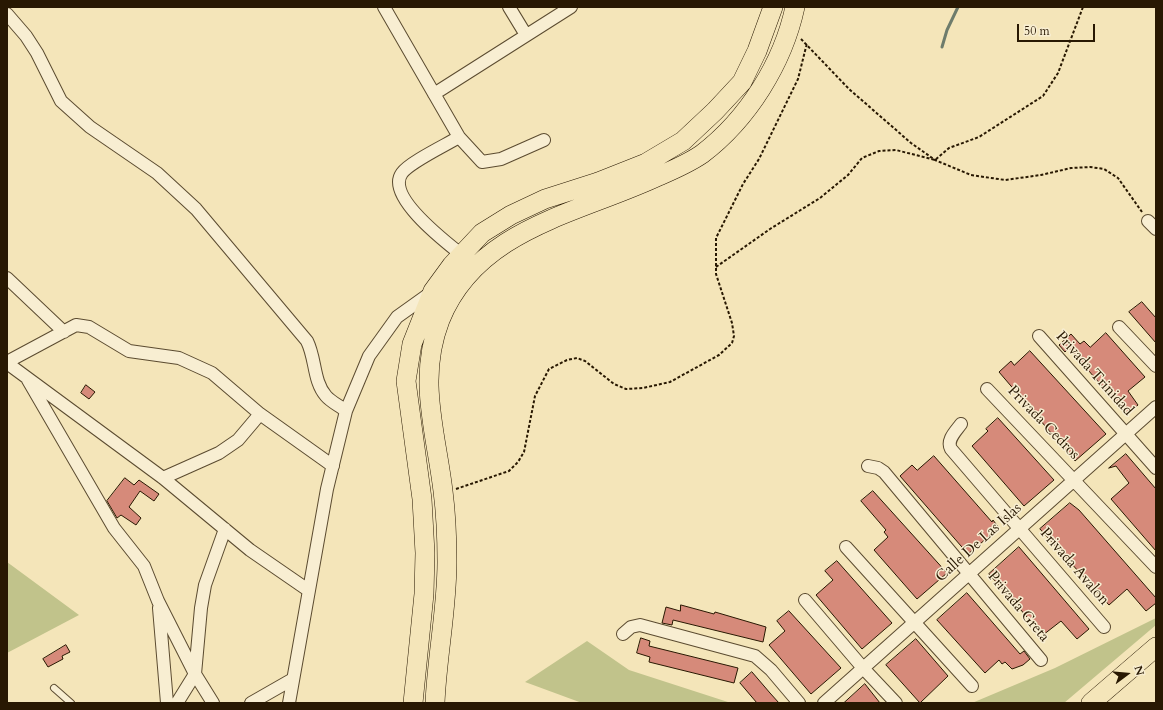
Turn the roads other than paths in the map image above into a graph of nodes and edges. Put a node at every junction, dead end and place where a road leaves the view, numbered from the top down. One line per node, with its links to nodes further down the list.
1 (384, 7): 8 (street)
2 (509, 7): 7 (street)
3 (571, 7): 7 (street)
4 (773, 7): 11 (main road)
5 (795, 7): 12 (main road)
6 (7, 14): 24 (street)
7 (526, 36): 8 (street)
8 (434, 94): 9 (street)
9 (459, 137): 10 (street); 13 (street)
10 (544, 140)
11 (545, 199): 12 (main road); 13 (main road)
12 (548, 220): 58 (main road)
13 (462, 255): 15 (main road)
14 (7, 278): 17 (street)
15 (433, 291): 24 (street); 57 (main road)
16 (1119, 326): 20 (street)
17 (64, 332): 19 (street); 25 (street)
18 (1039, 336): 27 (street, Privada Trinidad)
19 (7, 362): 21 (street)
20 (1156, 366)
21 (27, 377): 31 (street); 40 (street)
22 (987, 389): 32 (street, Privada Cedros)
23 (1156, 407): 27 (street, Calle De Las Islas)
24 (346, 412): 28 (street)
25 (260, 414): 28 (street); 31 (street)
26 (962, 424): 34 (street, Privada Avalon)
27 (1126, 434): 30 (street, Privada Trinidad); 32 (street, Calle De Las Islas)
28 (333, 466): 38 (street)
29 (868, 466): 37 (street, Privada Greta)
30 (1156, 468)
31 (163, 478): 33 (street)
32 (1074, 480): 34 (street, Calle De Las Islas); 36 (street, Privada Cedros)
33 (225, 529): 38 (street); 47 (street)
34 (1020, 529): 37 (street, Calle De Las Islas); 42 (street, Privada Avalon)
35 (846, 547): 41 (street)
36 (1156, 567)
37 (969, 574): 41 (street, Calle De Las Islas); 45 (street, Privada Greta)
38 (308, 590): 48 (street)
39 (805, 600): 46 (street)
40 (158, 601): 47 (street); 52 (street)
41 (915, 622): 46 (street, Calle De Las Islas); 49 (street)
42 (1104, 627)
43 (623, 634): 59 (street)
44 (1156, 647): 62 (main road)
45 (1041, 660)
46 (863, 668): 60 (street, Calle De Las Islas); 61 (street)
47 (195, 674): 53 (street); 54 (street)
48 (293, 679): 55 (street); 56 (street)
49 (972, 686)
50 (54, 688): 51 (lane)
51 (71, 703)
52 (167, 703)
53 (177, 703)
54 (213, 703)
55 (251, 703)
56 (289, 703)
57 (413, 703)
58 (434, 703)
59 (799, 703)
60 (824, 703)
61 (896, 703)
62 (1092, 703)

